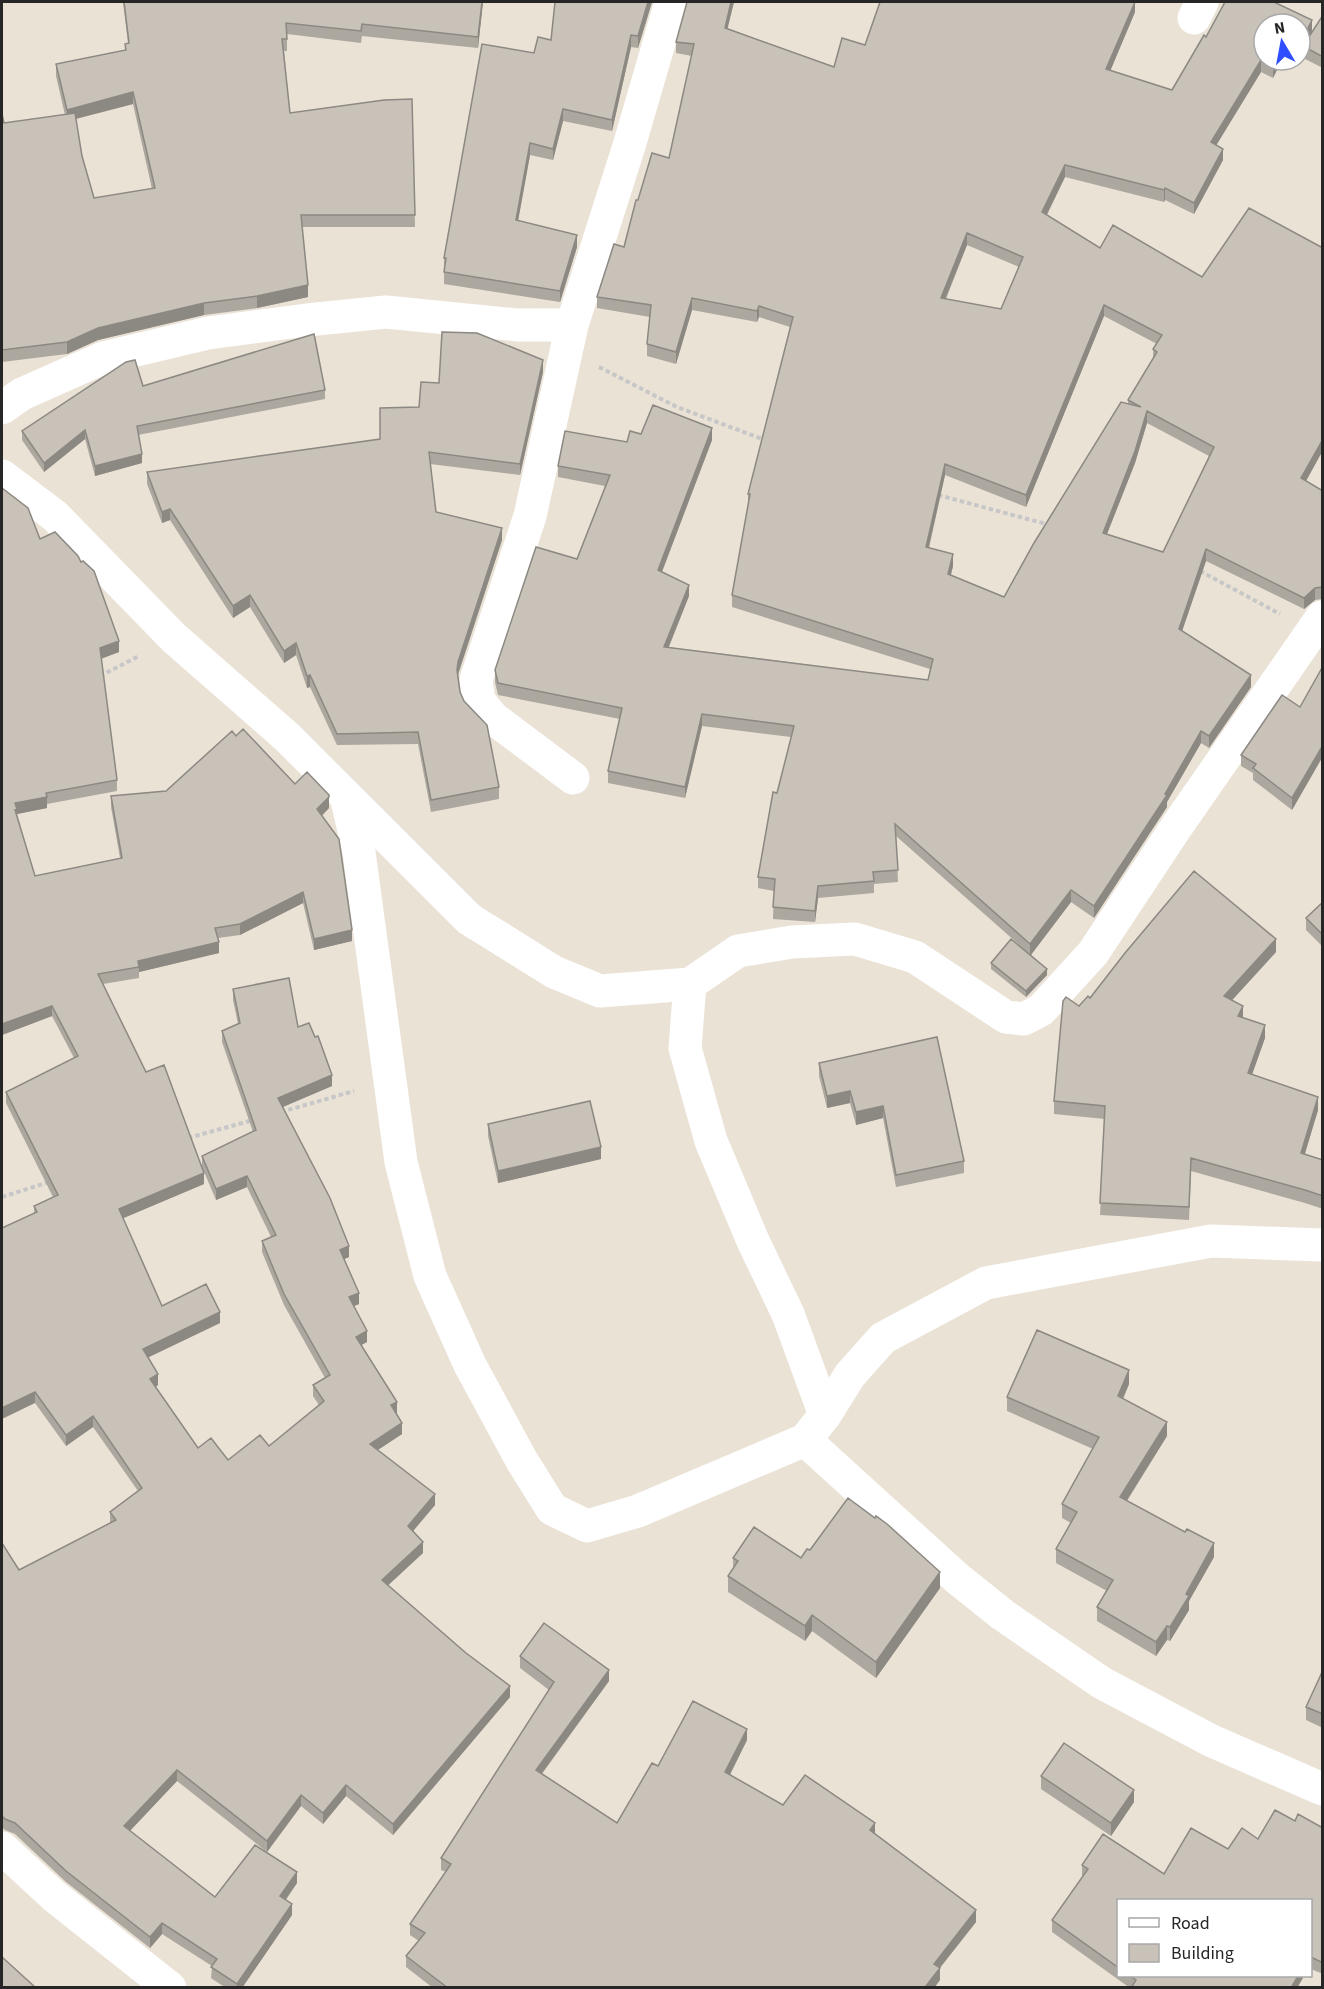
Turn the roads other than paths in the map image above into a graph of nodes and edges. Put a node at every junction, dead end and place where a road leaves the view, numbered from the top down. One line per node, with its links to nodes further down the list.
1 (671, 2): 2 (street)
2 (569, 338): 3 (street); 6 (street)
3 (2, 408)
4 (2, 476): 7 (street)
5 (1318, 624): 8 (street)
6 (573, 778)
7 (346, 796): 8 (street); 11 (street)
8 (690, 984): 10 (street)
9 (1323, 1245): 10 (street)
10 (825, 1415): 11 (street)
11 (805, 1440): 12 (street)
12 (1323, 1789)
13 (2, 1848): 14 (street)
14 (170, 1988)

